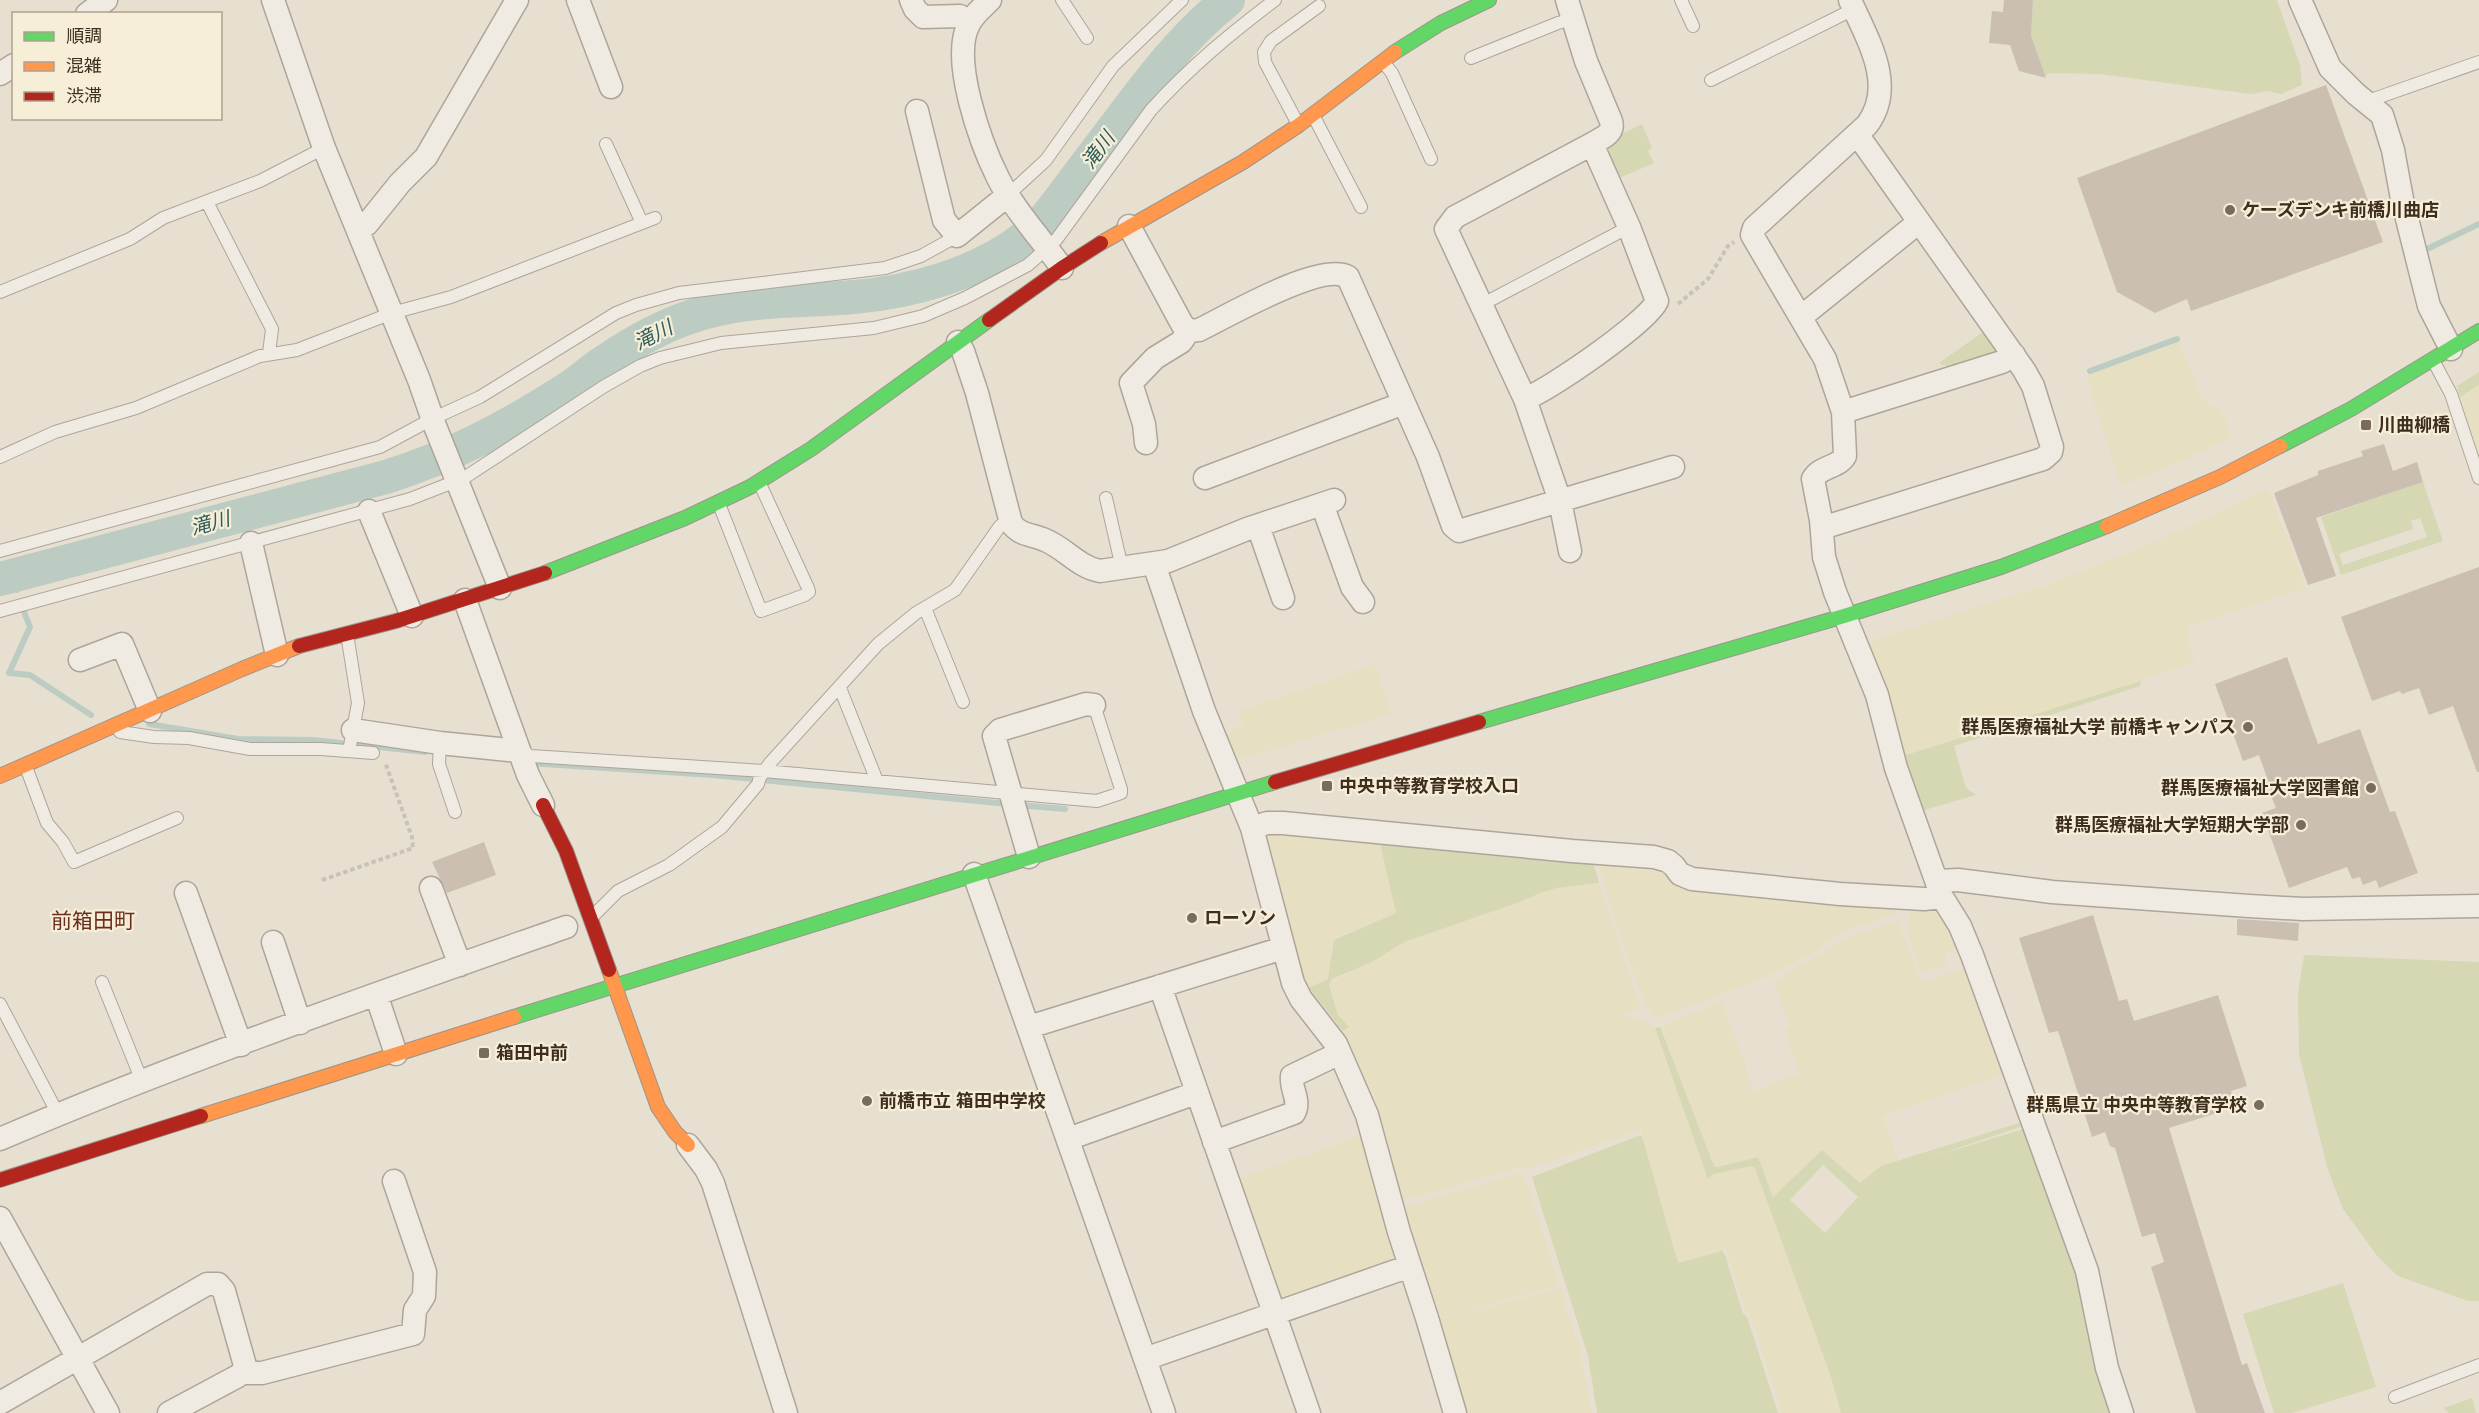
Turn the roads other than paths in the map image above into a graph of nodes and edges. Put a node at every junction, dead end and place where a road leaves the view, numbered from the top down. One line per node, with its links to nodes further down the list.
1 (106, 0): 16 (street)
2 (273, 0): 32 (street)
3 (517, 0): 42 (street)
4 (578, 0): 24 (street)
5 (911, 0): 17 (street)
6 (990, 0): 17 (street)
7 (1062, 0): 19 (lane)
8 (1182, 0): 34 (lane)
9 (1275, 0): 44 (lane)
10 (1680, 0): 18 (lane)
11 (2300, 0): 25 (street)
12 (1481, 2): 21 (street)
13 (1852, 4): 23 (lane); 29 (street)
14 (1319, 6): 28 (lane)
15 (1570, 9): 20 (lane); 31 (street)
16 (90, 12)
17 (969, 23): 34 (street)
18 (1693, 26)
19 (1087, 38)
20 (1471, 58)
21 (1383, 62): 27 (street); 33 (lane)
22 (2479, 62): 25 (lane)
23 (1711, 80)
24 (611, 87)
25 (2365, 102): 55 (street)
26 (917, 111): 43 (street)
27 (1312, 114): 28 (street); 36 (lane)
28 (1299, 124): 40 (street)
29 (1857, 134): 38 (street); 49 (street)
30 (606, 144): 39 (lane)
31 (1592, 144): 41 (street); 47 (street)
32 (324, 148): 35 (lane); 42 (street)
33 (1431, 159)
34 (1011, 198): 43 (street); 44 (street)
35 (207, 202): 46 (lane); 53 (lane)
36 (1361, 207)
37 (655, 218): 39 (lane)
38 (1919, 222): 49 (street); 54 (street)
39 (642, 223): 48 (lane)
40 (1129, 226): 45 (street); 50 (street)
41 (1629, 227): 47 (lane); 56 (street)
42 (358, 230): 48 (street)
43 (957, 236): 59 (lane)
44 (1046, 245): 45 (street); 63 (lane)
45 (1062, 268): 52 (street)
46 (0, 292)
47 (1483, 304): 56 (street)
48 (392, 313): 53 (lane); 59 (street)
49 (1801, 317): 58 (street)
50 (1186, 328): 57 (street); 60 (street)
51 (2479, 331): 55 (street)
52 (958, 342): 66 (street); 71 (street)
53 (269, 353): 61 (lane)
54 (2014, 355): 58 (street); 73 (street)
55 (2442, 355): 65 (lane); 86 (street)
56 (1525, 399): 68 (street)
57 (1404, 403): 64 (street); 68 (street)
58 (1843, 412): 73 (street)
59 (434, 423): 63 (street); 75 (lane)
60 (1146, 443)
61 (0, 457)
62 (1673, 468): 68 (street)
63 (456, 478): 70 (lane); 79 (street)
64 (1205, 478)
65 (2479, 478)
66 (759, 482): 69 (street); 69 (lane)
67 (1106, 498): 78 (lane)
68 (1560, 501): 76 (street)
69 (719, 503): 79 (street)
70 (369, 510): 74 (lane); 85 (street)
71 (1010, 519): 78 (street); 83 (lane)
72 (1258, 526): 77 (street); 80 (street); 82 (street)
73 (1822, 528): 86 (street)
74 (251, 543): 84 (lane); 88 (street)
75 (0, 551)
76 (1570, 551)
77 (1156, 563): 78 (street); 103 (street)
78 (1122, 568)
79 (500, 588): 81 (street)
80 (1283, 598)
81 (465, 600): 85 (street); 97 (street)
82 (1363, 602)
83 (925, 608): 90 (lane); 91 (lane)
84 (0, 611)
85 (412, 616): 87 (street)
86 (1844, 616): 103 (street); 112 (street)
87 (346, 633): 88 (street); 95 (lane)
88 (277, 655): 93 (street)
89 (80, 660): 93 (street)
90 (840, 687): 101 (lane); 102 (lane)
91 (963, 702)
92 (1094, 705): 104 (street); 104 (lane)
93 (150, 711): 94 (street)
94 (107, 730): 95 (lane); 99 (street)
95 (351, 742): 96 (street); 98 (lane)
96 (439, 750): 97 (street); 106 (lane)
97 (519, 751): 101 (lane); 105 (street)
98 (373, 753)
99 (26, 766): 100 (street); 107 (lane)
100 (0, 776)
101 (761, 776): 102 (lane); 115 (lane)
102 (877, 781): 104 (lane)
103 (1239, 792): 108 (street); 109 (street)
104 (1010, 793): 109 (street)
105 (543, 805): 115 (street)
106 (455, 812)
107 (177, 818)
108 (1252, 828): 112 (street); 118 (street)
109 (1029, 857): 110 (street)
110 (974, 874): 121 (street); 126 (street)
111 (431, 888): 119 (street)
112 (1939, 889): 114 (street); 154 (street)
113 (186, 892): 127 (street)
114 (2479, 906)
115 (590, 919): 121 (street)
116 (566, 927): 119 (street)
117 (273, 942): 125 (street)
118 (1284, 948): 122 (street); 128 (street)
119 (460, 965): 123 (street)
120 (102, 982): 130 (lane)
121 (614, 985): 129 (street); 136 (street)
122 (1160, 986): 126 (street); 131 (street)
123 (376, 994): 125 (street); 129 (street)
124 (0, 1004): 132 (lane)
125 (300, 1023): 127 (street)
126 (1029, 1028): 134 (street)
127 (241, 1044): 130 (street)
128 (1340, 1053): 135 (street); 140 (street)
129 (396, 1054): 137 (street)
130 (142, 1081): 132 (street)
131 (1196, 1093): 134 (street); 135 (street)
132 (58, 1114): 133 (street)
133 (0, 1139)
134 (1068, 1139): 143 (street)
135 (1214, 1142): 141 (street)
136 (688, 1145): 150 (street)
137 (0, 1180)
138 (394, 1180): 145 (street)
139 (0, 1218): 142 (street)
140 (1410, 1266): 141 (street); 153 (street)
141 (1274, 1313): 143 (street); 152 (street)
142 (76, 1358): 145 (street); 147 (street); 148 (street)
143 (1145, 1359): 151 (street)
144 (2479, 1365): 146 (lane)
145 (243, 1373): 149 (street)
146 (2396, 1397)
147 (0, 1403)
148 (108, 1413)
149 (169, 1413)
150 (786, 1413)
151 (1164, 1413)
152 (1309, 1413)
153 (1455, 1413)
154 (2122, 1413)

